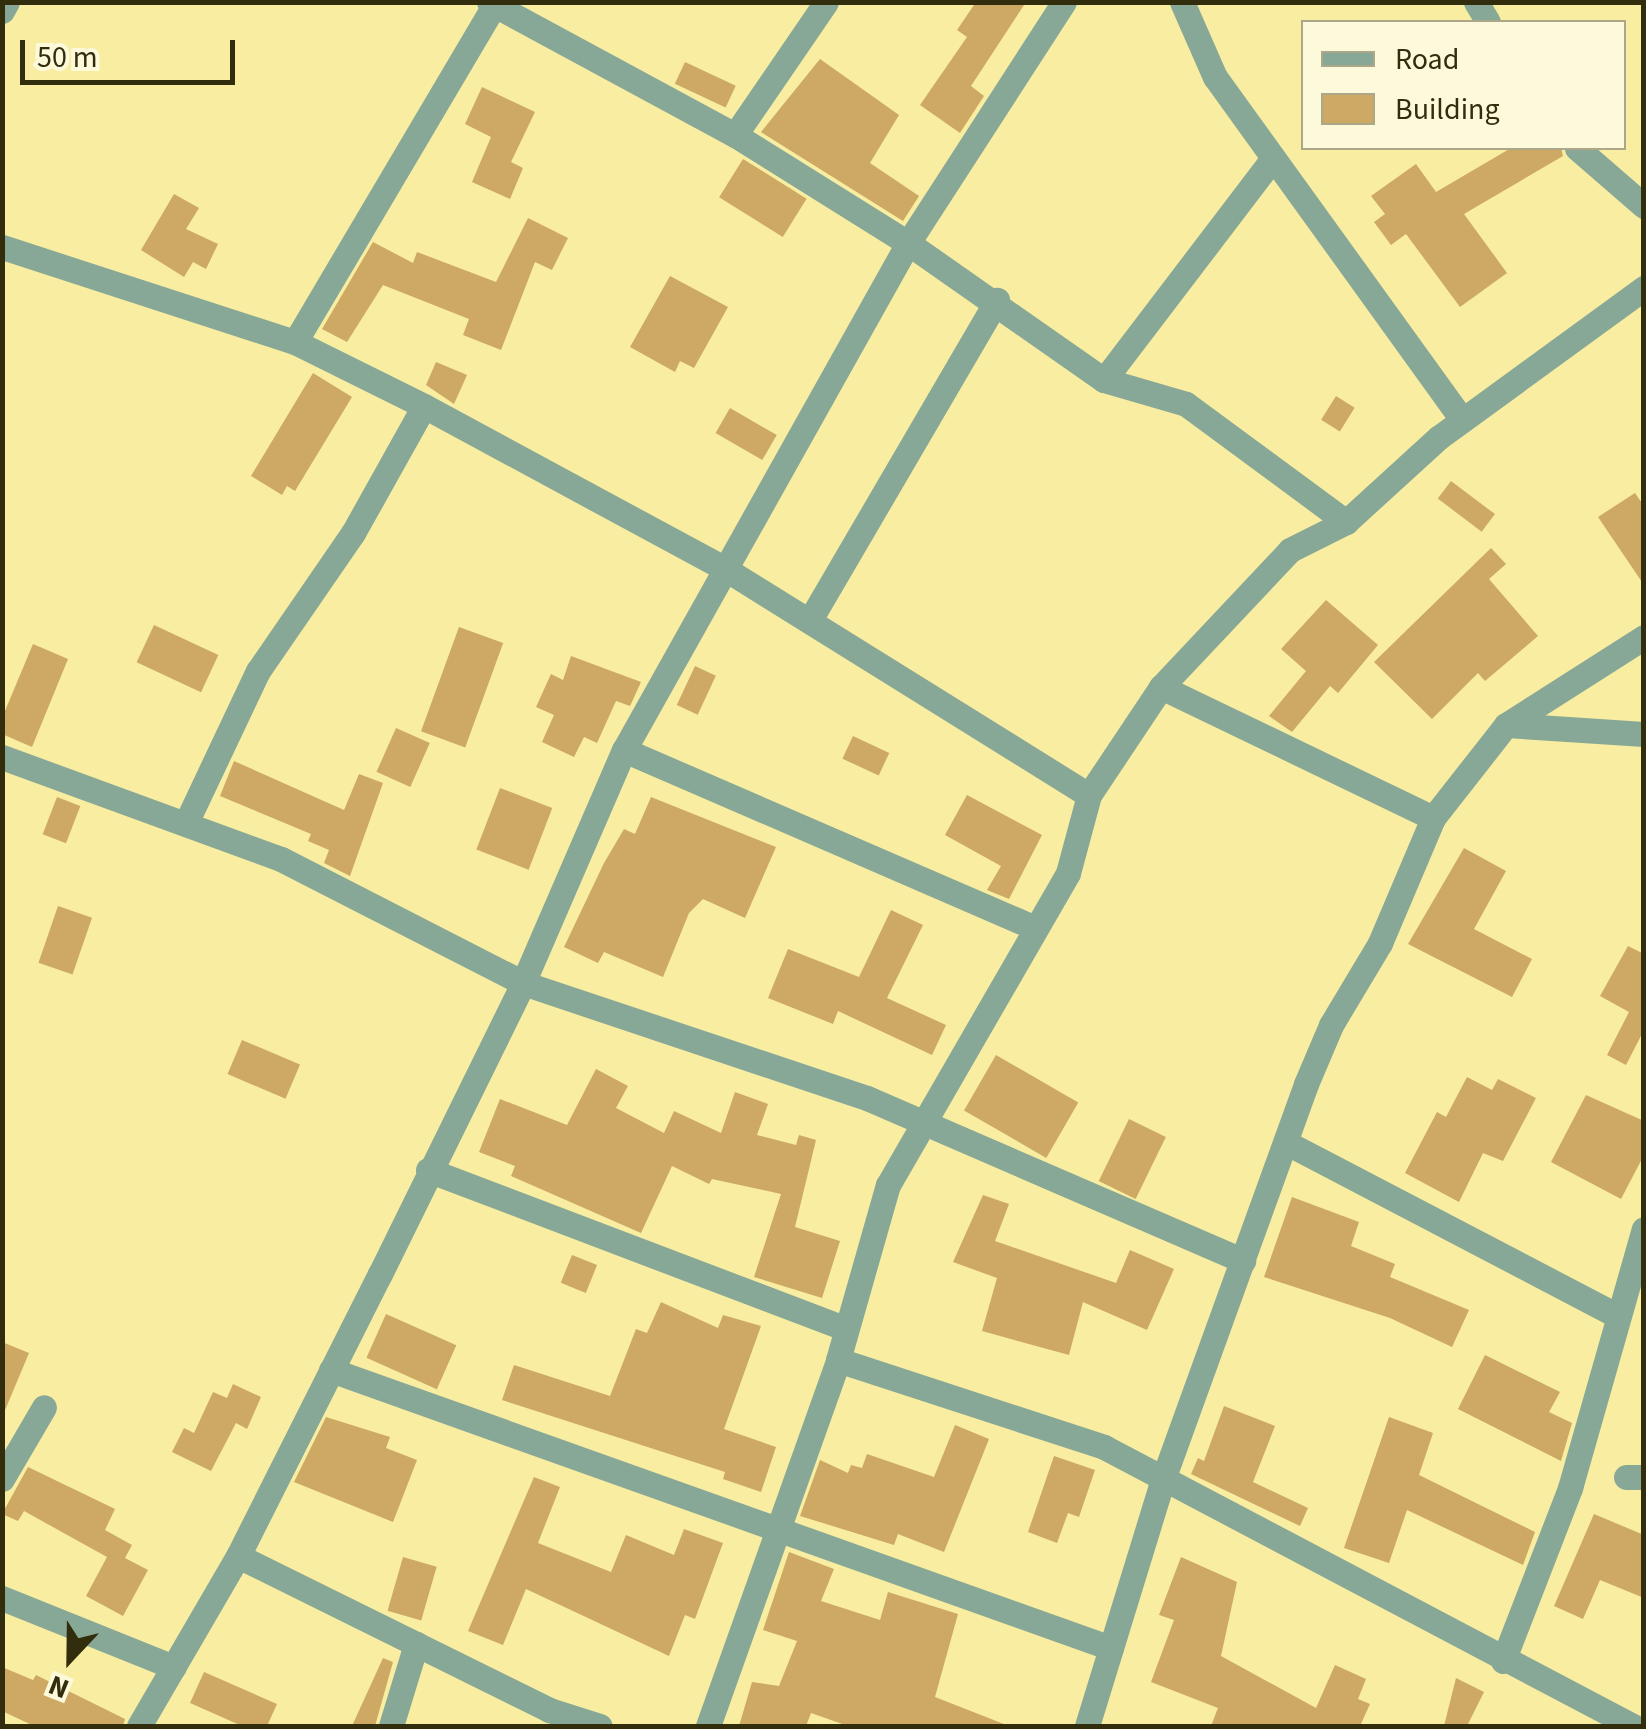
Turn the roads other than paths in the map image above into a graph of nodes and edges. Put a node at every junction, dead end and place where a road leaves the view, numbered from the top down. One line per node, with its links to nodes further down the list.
1 (6, 2): 6 (street)
2 (826, 2): 7 (street)
3 (1064, 2): 11 (street)
4 (1182, 2): 9 (street)
5 (491, 4): 7 (street); 15 (street)
6 (2, 11)
7 (734, 135): 11 (street)
8 (1579, 150): 10 (street)
9 (1274, 158): 16 (street); 18 (street)
10 (1644, 206)
11 (908, 243): 14 (street); 20 (street)
12 (2, 247): 15 (street)
13 (1644, 288): 18 (street)
14 (998, 300): 16 (street); 21 (street)
15 (295, 342): 17 (street)
16 (1104, 380): 19 (street)
17 (424, 406): 20 (street); 30 (street)
18 (1462, 420): 19 (street)
19 (1346, 522): 23 (street)
20 (727, 570): 21 (street); 26 (street)
21 (810, 620): 28 (street)
22 (1639, 652): 24 (street)
23 (1161, 686): 28 (street); 29 (street)
24 (1506, 725): 25 (street); 29 (street)
25 (1644, 734)
26 (624, 750): 31 (street); 32 (street)
27 (2, 757): 30 (street)
28 (1089, 795): 31 (street)
29 (1434, 818): 34 (street)
30 (186, 823): 32 (street)
31 (1032, 927): 33 (street)
32 (523, 983): 33 (street); 35 (street)
33 (922, 1121): 37 (street); 39 (street)
34 (1286, 1143): 37 (street); 38 (street)
35 (428, 1170): 39 (street); 41 (street)
36 (1644, 1229): 38 (street)
37 (1243, 1260): 44 (street)
38 (1618, 1316): 50 (street)
39 (842, 1328): 40 (street)
40 (838, 1360): 44 (street); 45 (street)
41 (332, 1370): 45 (street); 46 (street)
42 (44, 1408): 43 (street)
43 (2, 1478)
44 (1162, 1482): 49 (street); 50 (street)
45 (774, 1529): 49 (street); 55 (street)
46 (238, 1556): 48 (street); 51 (street)
47 (2, 1598): 51 (street)
48 (416, 1644): 53 (street); 54 (street)
49 (1111, 1648): 56 (street)
50 (1502, 1660): 57 (street)
51 (174, 1667): 52 (street)
52 (139, 1726)
53 (391, 1726)
54 (600, 1726)
55 (708, 1726)
56 (1087, 1726)
57 (1633, 1726)

